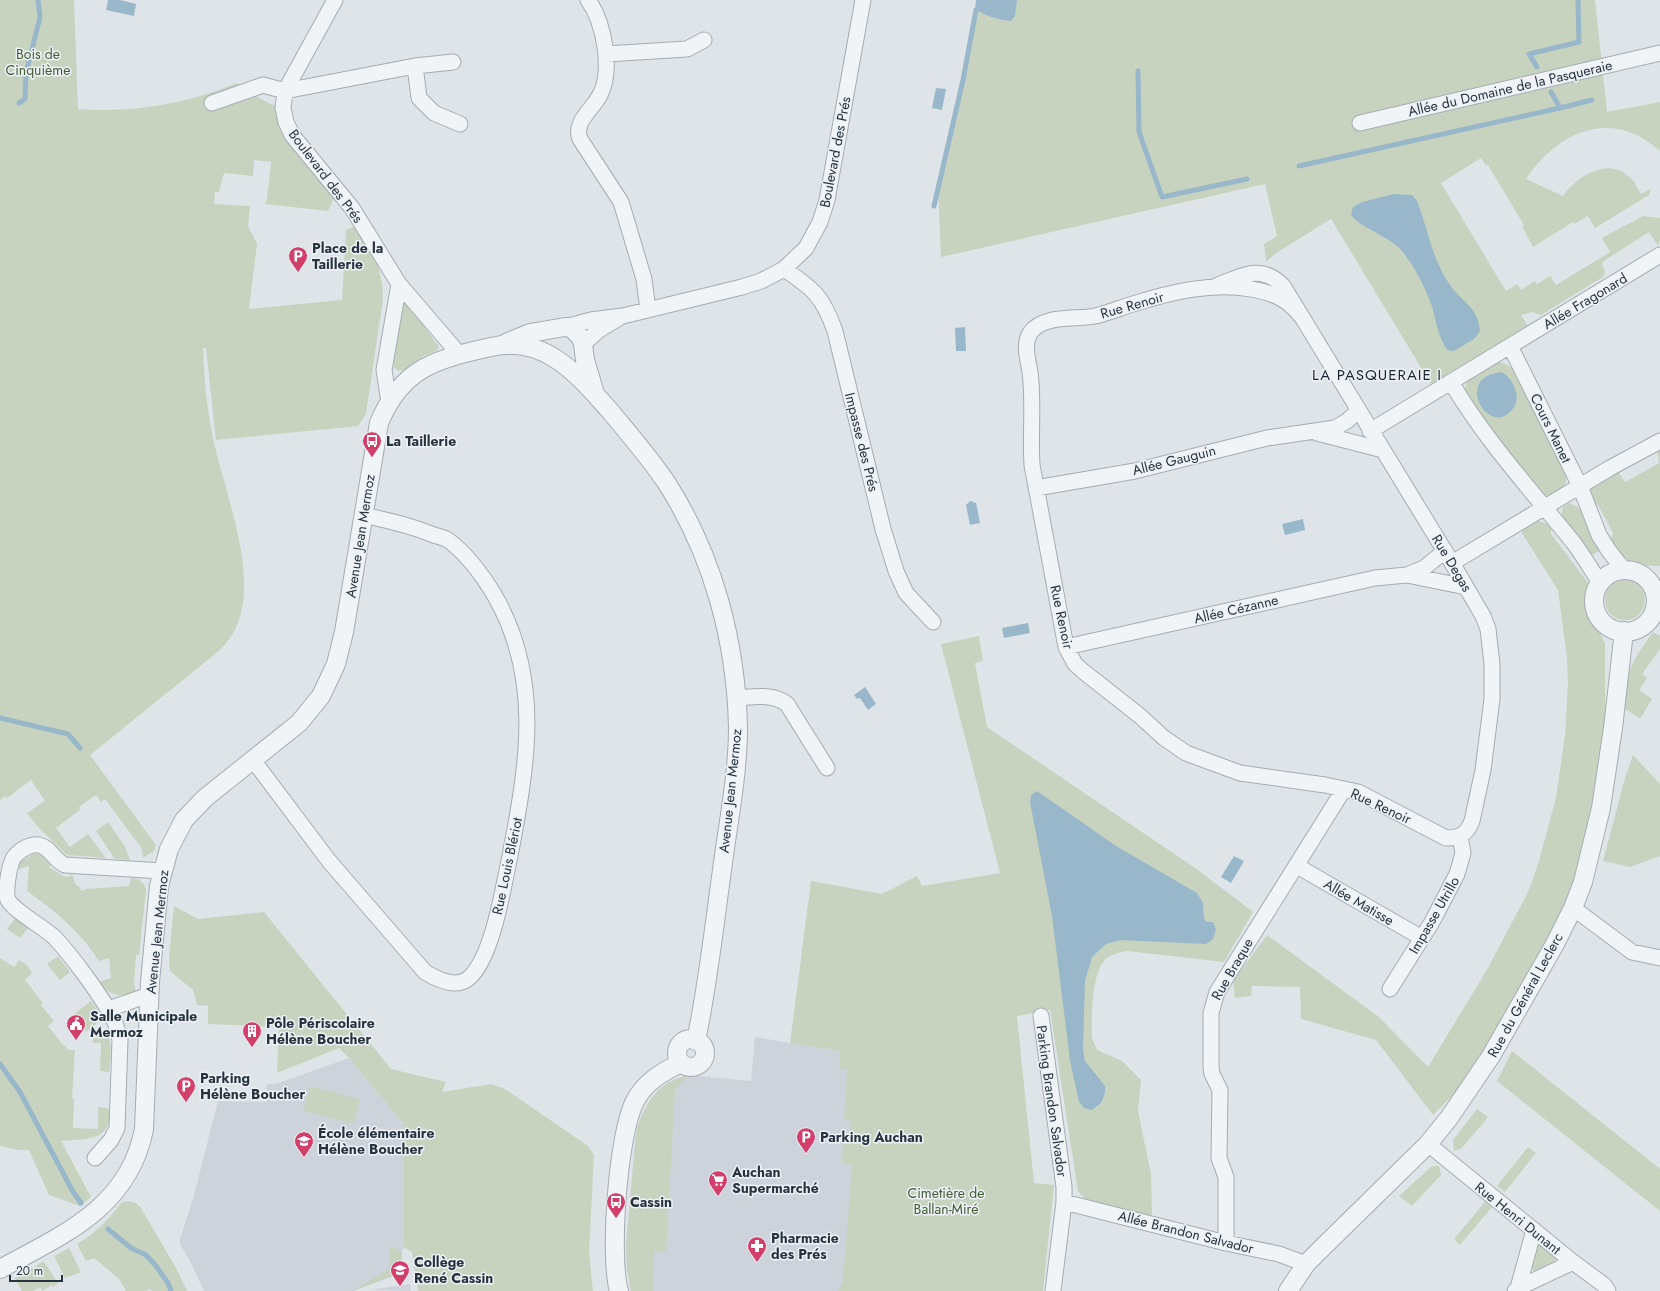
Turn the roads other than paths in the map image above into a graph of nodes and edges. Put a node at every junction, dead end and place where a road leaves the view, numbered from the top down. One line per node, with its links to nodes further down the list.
1 (335, 0): 9 (street, Boulevard des Prés)
2 (863, 0): 14 (street, Boulevard des Prés)
3 (591, 1): 6 (street)
4 (704, 40): 6 (street)
5 (1660, 53): 11 (street, Allée du Domaine de la Pasqueraie)
6 (606, 54): 19 (street)
7 (453, 62): 8 (street)
8 (415, 66): 9 (street); 12 (street)
9 (285, 91): 10 (street); 16 (street, Boulevard des Prés)
10 (212, 103)
11 (1360, 123)
12 (460, 124)
13 (1660, 255): 25 (street, Allée Fragonard)
14 (784, 269): 19 (street, Boulevard des Prés); 46 (street, Impasse des Prés)
15 (1264, 273): 17 (street, Rue Renoir); 20 (street, Rue Degas)
16 (399, 284): 26 (street, Boulevard des Prés); 30 (street)
17 (1216, 286): 18 (street, Rue Renoir); 37 (street, Rue Renoir)
18 (1257, 290): 20 (street, Rue Degas)
19 (648, 310): 21 (street, Boulevard des Prés)
20 (1300, 315): 31 (street, Rue Degas)
21 (624, 316): 22 (street, Boulevard des Prés); 24 (street, Boulevard des Prés)
22 (565, 326): 23 (street, Boulevard des Prés); 24 (street); 27 (street)
23 (504, 344): 26 (street, Avenue Jean Mermoz); 27 (street, Avenue Jean Mermoz)
24 (584, 344): 27 (street); 29 (street)
25 (1510, 346): 28 (street); 36 (street, Cours Manet)
26 (459, 354): 30 (street, Avenue Jean Mermoz)
27 (558, 359): 29 (street, Avenue Jean Mermoz)
28 (1451, 382): 32 (street); 38 (street)
29 (596, 395): 49 (street, Avenue Jean Mermoz)
30 (389, 402): 39 (street, Avenue Jean Mermoz)
31 (1358, 411): 32 (street, Rue Degas); 33 (street, Allée Gauguin)
32 (1370, 431): 35 (street, Rue Degas)
33 (1312, 432): 35 (street, Allée Gauguin); 37 (street, Allée Gauguin)
34 (1660, 441): 36 (street)
35 (1383, 450): 40 (street, Rue Degas)
36 (1580, 486): 38 (street, Allée Cézanne); 41 (street, Cours Manet)
37 (1036, 488): 48 (street, Rue Renoir)
38 (1544, 509): 40 (street, Allée Cézanne); 43 (street)
39 (363, 515): 50 (street, Avenue Jean Mermoz); 50 (street, Rue Louis Blériot)
40 (1449, 557): 42 (street, Allée Cézanne); 45 (street, Rue Degas)
41 (1624, 570): 43 (street); 44 (street)
42 (1407, 575): 45 (street, Allée Cézanne); 48 (street, Allée Cézanne)
43 (1600, 583): 47 (street)
44 (1656, 586): 47 (street)
45 (1466, 587): 53 (street, Rue Degas)
46 (933, 622)
47 (1624, 631): 56 (street, Rue du Général Leclerc)
48 (1066, 647): 52 (street, Rue Renoir)
49 (736, 698): 51 (street); 72 (street, Avenue Jean Mermoz)
50 (253, 760): 55 (street, Avenue Jean Mermoz)
51 (827, 768)
52 (1344, 789): 53 (street, Rue Renoir); 54 (street, Rue Braque)
53 (1460, 837): 57 (street, Impasse Utrillo)
54 (1297, 866): 57 (street, Allée Matisse); 67 (street, Rue Braque)
55 (162, 871): 60 (street, Avenue Jean Mermoz); 61 (street)
56 (1573, 908): 58 (street); 63 (street, Rue du Général Leclerc)
57 (1422, 938): 59 (street, Impasse Utrillo)
58 (1660, 958)
59 (1390, 989)
60 (149, 995): 61 (street); 70 (street, Avenue Jean Mermoz)
61 (108, 1009): 64 (street)
62 (1041, 1016): 65 (street, Parking Brandon Salvador)
63 (1428, 1144): 66 (street, Rue Henri Dunant); 69 (street, Rue du Général Leclerc)
64 (95, 1158)
65 (1064, 1202): 67 (street, Allée Brandon Salvador); 73 (street)
66 (1534, 1230): 68 (street, Rue Henri Dunant); 71 (street)
67 (1226, 1243): 69 (street, Allée Brandon Salvador)
68 (1573, 1262): 71 (street); 75 (street, Rue Henri Dunant)
69 (1306, 1264): 74 (street, Rue du Général Leclerc)
70 (0, 1269)
71 (1517, 1289)
72 (619, 1291)
73 (1053, 1291)
74 (1288, 1291)
75 (1608, 1291)

